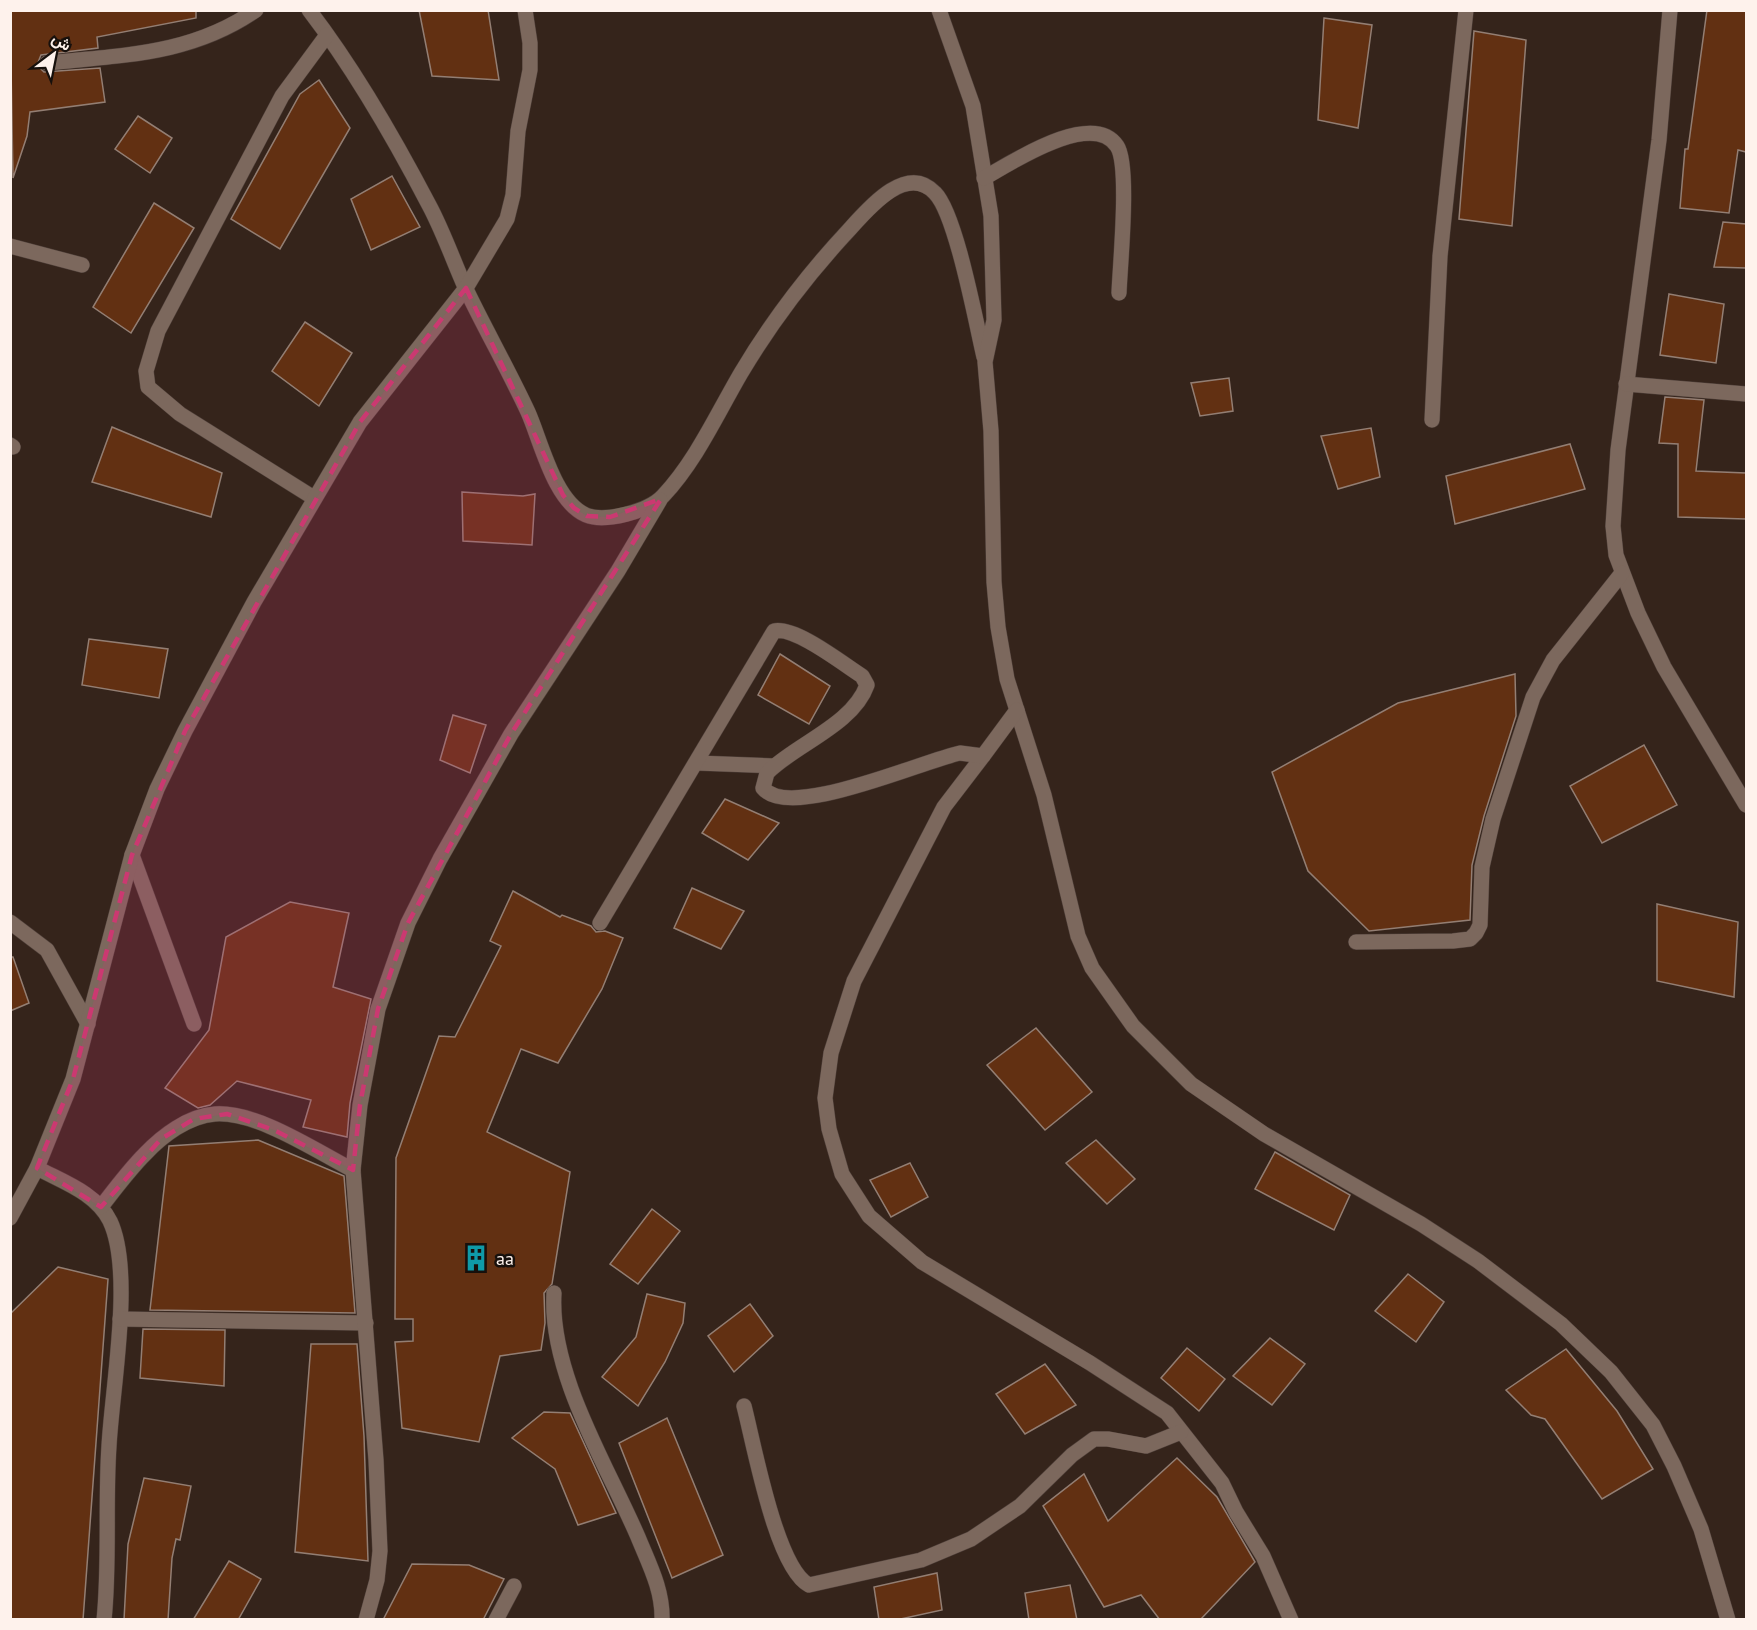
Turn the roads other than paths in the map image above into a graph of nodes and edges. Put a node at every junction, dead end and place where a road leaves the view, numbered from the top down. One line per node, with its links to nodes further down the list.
1 (256, 10): 8 (street)
2 (309, 10): 7 (street)
3 (525, 10): 12 (street)
4 (939, 10): 9 (street)
5 (1466, 10): 17 (street)
6 (1670, 10): 15 (street)
7 (327, 35): 12 (street); 18 (street)
8 (47, 63)
9 (984, 178): 13 (street); 14 (street)
10 (10, 246): 11 (street)
11 (82, 265)
12 (466, 288): 18 (street); 19 (street)
13 (1119, 293)
14 (985, 362): 19 (street); 21 (street)
15 (1626, 384): 16 (street); 20 (street)
16 (1746, 393)
17 (1432, 420)
18 (314, 498): 26 (street)
19 (661, 499): 33 (street)
20 (1622, 573): 25 (street); 29 (street)
21 (1017, 710): 22 (street); 47 (street)
22 (983, 756): 24 (street); 40 (street)
23 (697, 763): 24 (street); 24 (street); 28 (street)
24 (774, 766)
25 (1746, 804)
26 (132, 855): 30 (street); 31 (street)
27 (10, 922): 30 (street)
28 (600, 923)
29 (1356, 942)
30 (88, 1024): 32 (street)
31 (194, 1024)
32 (37, 1168): 34 (street); 35 (street)
33 (353, 1170): 34 (street); 38 (street)
34 (100, 1207): 37 (street)
35 (10, 1218)
36 (554, 1293): 45 (street)
37 (120, 1319): 38 (street); 42 (street)
38 (366, 1323): 43 (street)
39 (744, 1406): 40 (street)
40 (1181, 1432): 46 (street)
41 (514, 1586): 44 (street)
42 (104, 1620)
43 (366, 1620)
44 (496, 1620)
45 (662, 1620)
46 (1291, 1620)
47 (1728, 1620)

